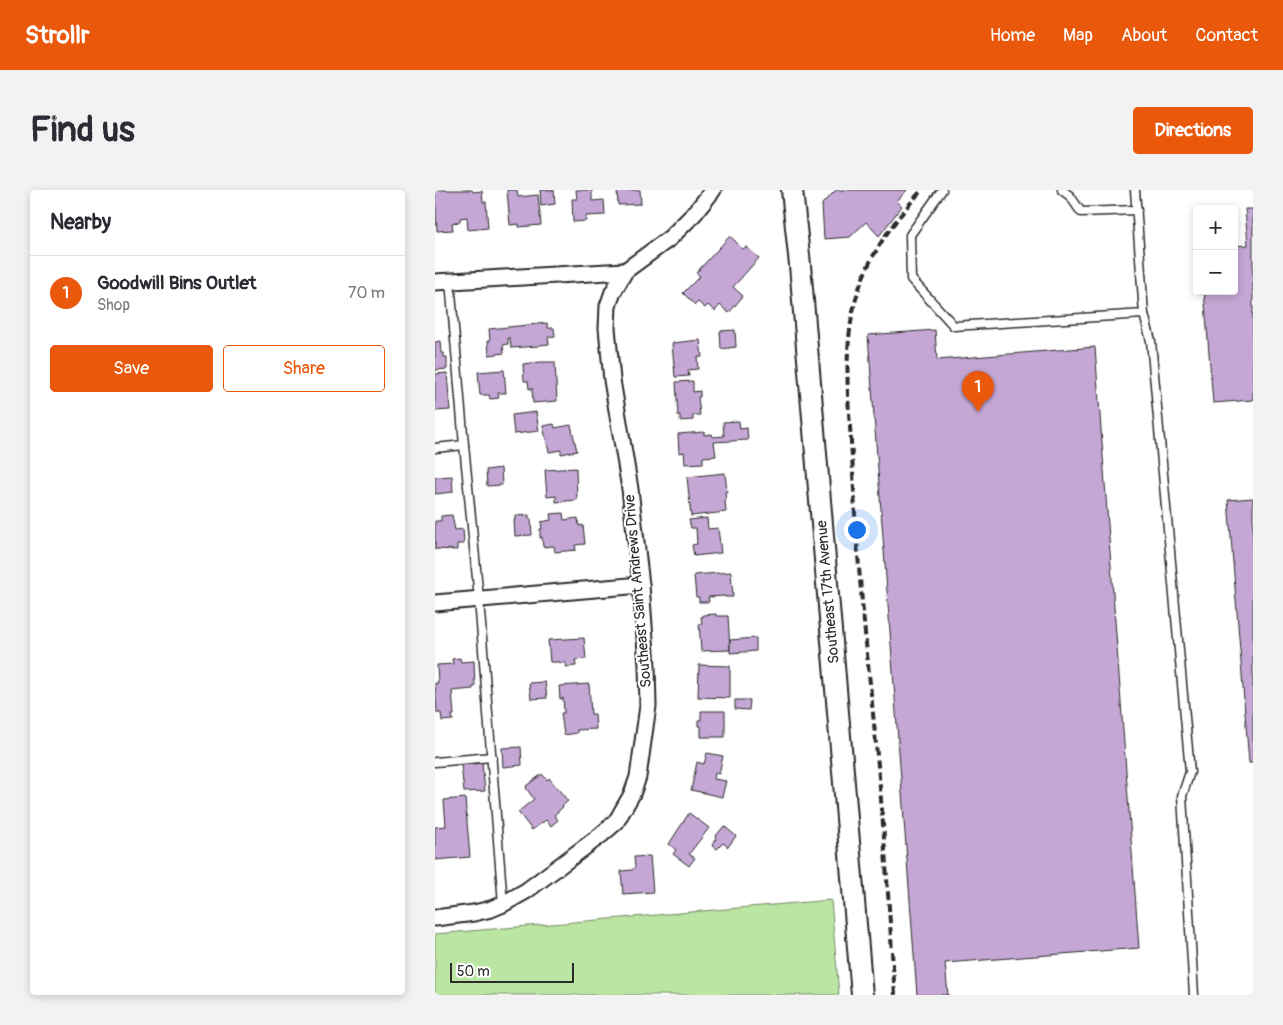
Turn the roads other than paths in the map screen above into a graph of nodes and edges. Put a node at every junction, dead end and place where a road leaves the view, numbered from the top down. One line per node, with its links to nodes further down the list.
1 (713, 190): 7 (street, Southeast Saint Andrews Drive)
2 (792, 190): 19 (main road, Southeast 17th Avenue)
3 (942, 190): 9 (lane)
4 (1062, 190): 6 (lane)
5 (1135, 190): 6 (lane)
6 (1137, 210): 9 (lane)
7 (625, 271): 8 (street); 12 (street, Southeast Saint Andrews Drive)
8 (443, 281): 10 (lane)
9 (1143, 314): 20 (lane)
10 (464, 445): 11 (lane); 13 (lane)
11 (435, 448)
12 (641, 585): 13 (street); 17 (street, Southeast Saint Andrews Drive)
13 (479, 599): 14 (street); 15 (lane)
14 (435, 603)
15 (492, 757): 16 (lane); 17 (lane)
16 (435, 762)
17 (503, 904): 18 (street, Southeast Saint Andrews Drive)
18 (435, 918)
19 (862, 995)
20 (1194, 995)

